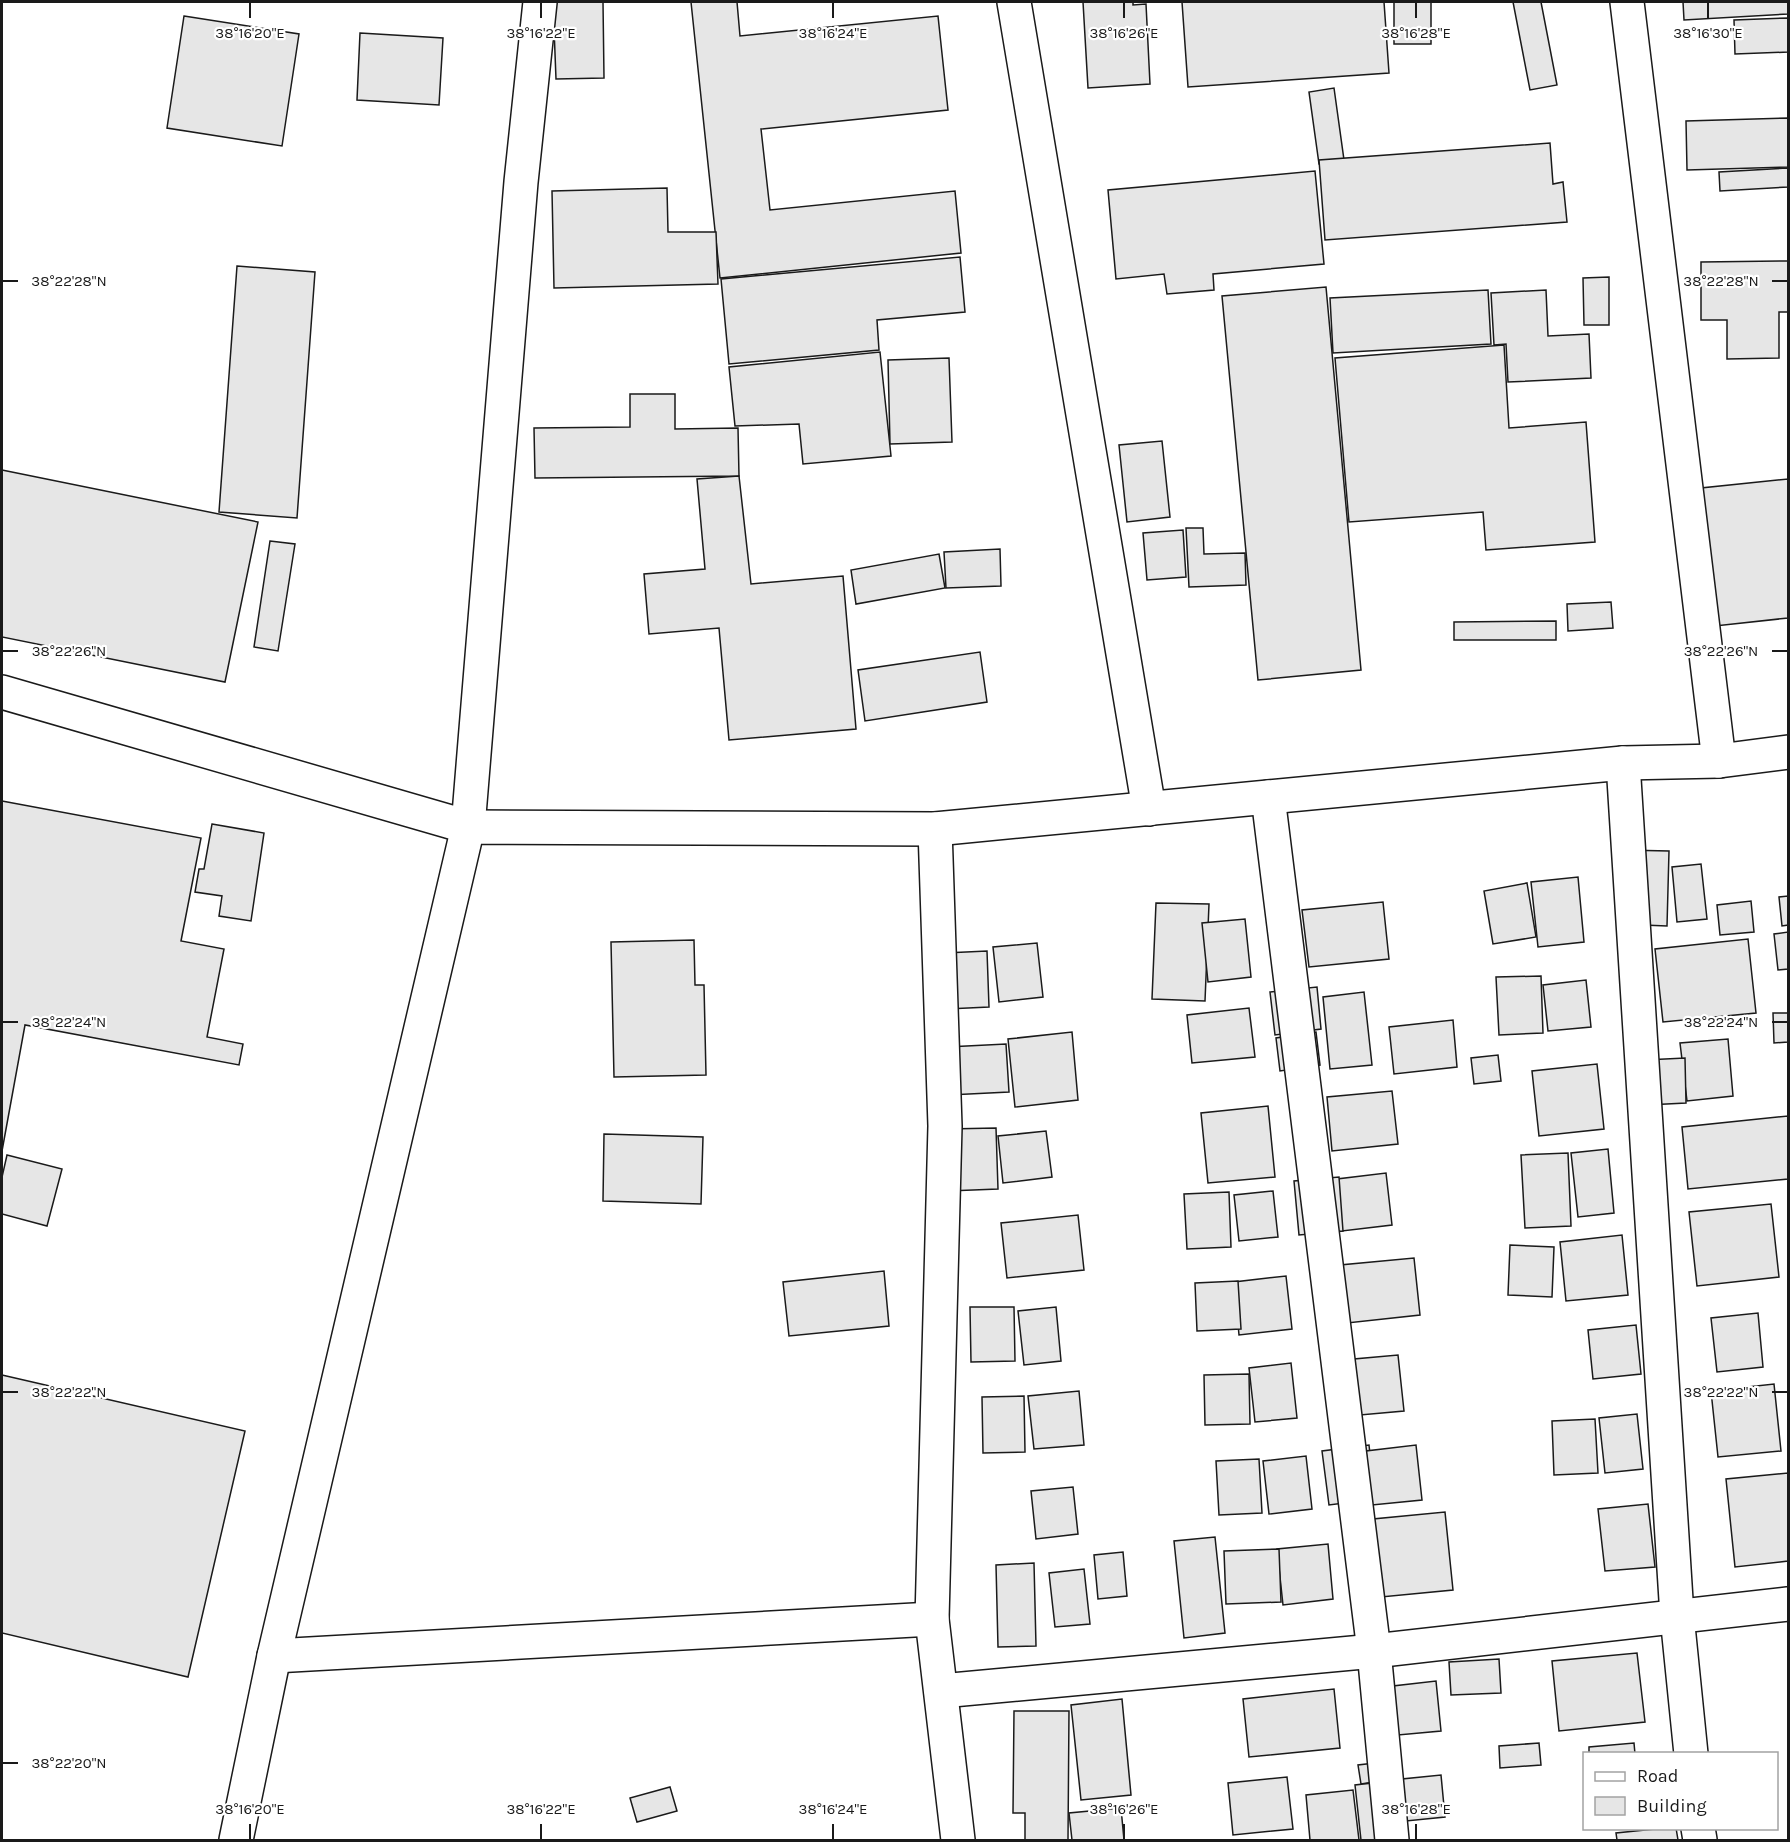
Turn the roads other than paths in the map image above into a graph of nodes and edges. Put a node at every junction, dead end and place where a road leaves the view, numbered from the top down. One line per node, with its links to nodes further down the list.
1 (540, 2): 10 (street)
2 (1014, 2): 9 (street)
3 (1627, 2): 6 (street)
4 (2, 692): 10 (street)
5 (1788, 753): 6 (street)
6 (1719, 761): 7 (street)
7 (1623, 763): 8 (street); 13 (street)
8 (1268, 797): 9 (street); 15 (street)
9 (1149, 809): 11 (street)
10 (468, 826): 11 (street); 16 (street)
11 (935, 829): 14 (street)
12 (1788, 1604): 13 (street)
13 (1677, 1616): 15 (street); 18 (street)
14 (932, 1619): 16 (street); 17 (street)
15 (1374, 1651): 17 (street); 21 (street)
16 (274, 1656): 19 (street)
17 (941, 1691): 20 (street)
18 (1691, 1752)
19 (237, 1840)
20 (958, 1840)
21 (1392, 1840)

